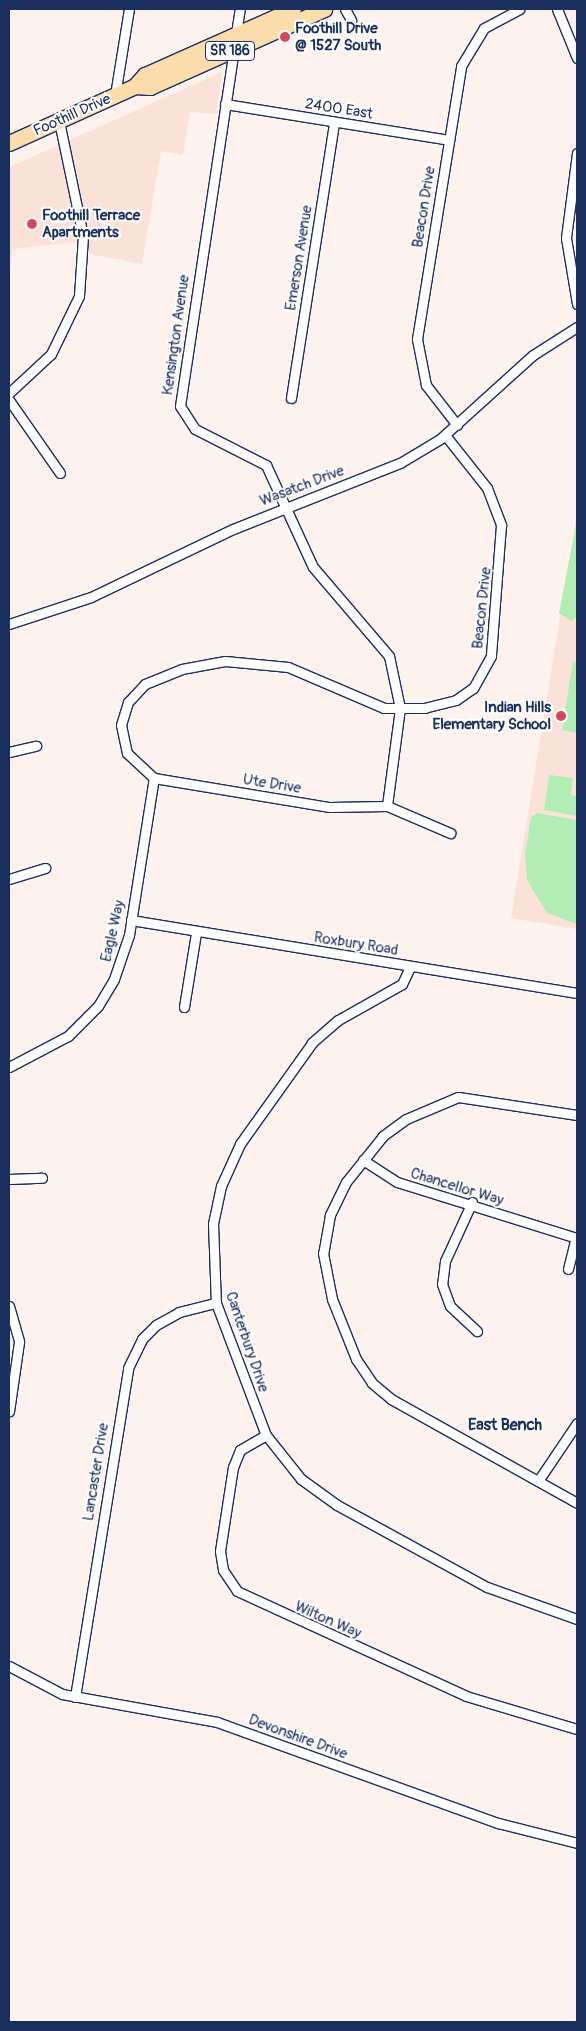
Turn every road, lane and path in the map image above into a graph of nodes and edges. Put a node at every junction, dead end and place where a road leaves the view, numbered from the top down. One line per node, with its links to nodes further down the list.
1 (129, 9): 13 (street)
2 (240, 9): 9 (street)
3 (293, 9): 9 (main road, Foothill Drive / SR 186)
4 (324, 9): 10 (main road, Foothill Drive / SR 186)
5 (345, 9): 8 (street)
6 (520, 9): 17 (street, Beacon Drive)
7 (557, 9): 11 (street)
8 (351, 20)
9 (236, 33): 12 (main road, Foothill Drive / SR 186)
10 (234, 49): 12 (main road, Foothill Drive / SR 186); 14 (street, Kensington Avenue)
11 (577, 58)
12 (135, 86): 13 (main road, Foothill Drive / SR 186)
13 (115, 95): 15 (main road, Foothill Drive / SR 186)
14 (225, 104): 16 (street, 2400 East); 28 (street, Kensington Avenue)
15 (59, 121): 18 (main road, Foothill Drive / SR 186); 22 (street)
16 (334, 122): 17 (street, 2400 East); 23 (street, Emerson Avenue)
17 (448, 140): 25 (street, Beacon Drive)
18 (9, 143)
19 (577, 153): 20 (street)
20 (577, 304)
21 (577, 327): 25 (street, Wasatch Drive)
22 (9, 393)
23 (291, 398)
24 (9, 400): 27 (street)
25 (457, 425): 26 (street, Wasatch Drive)
26 (445, 435): 28 (street, Wasatch Drive); 30 (street, Beacon Drive)
27 (60, 473)
28 (285, 507): 29 (street, Wasatch Drive); 30 (street, Kensington Avenue)
29 (9, 624)
30 (400, 708): 33 (street, Beacon Drive); 34 (street, Kensington Avenue)
31 (36, 746): 32 (street)
32 (9, 752)
33 (154, 778): 34 (street, Ute Drive); 38 (street, Eagle Way)
34 (387, 806): 35 (street)
35 (450, 833)
36 (45, 868): 37 (street)
37 (9, 879)
38 (131, 920): 39 (street, Roxbury Road); 43 (street, Eagle Way)
39 (196, 933): 40 (street, Roxbury Road); 42 (street)
40 (410, 966): 41 (street, Roxbury Road); 51 (street, Canterbury Drive)
41 (577, 993)
42 (184, 1007)
43 (9, 1067)
44 (577, 1115): 45 (street)
45 (363, 1160): 48 (street, Chancellor Way); 57 (street)
46 (42, 1178): 47 (street)
47 (9, 1179)
48 (472, 1202): 49 (street, Chancellor Way); 53 (street)
49 (577, 1238): 50 (street)
50 (568, 1269)
51 (216, 1303): 56 (street, Canterbury Drive); 61 (street, Lancaster Drive)
52 (9, 1306): 54 (street)
53 (477, 1331)
54 (9, 1406)
55 (577, 1423): 57 (street)
56 (266, 1435): 59 (street, Canterbury Drive); 62 (street, Wilton Way)
57 (538, 1481): 58 (street)
58 (577, 1504)
59 (577, 1619)
60 (9, 1666): 61 (street, Devonshire Drive)
61 (75, 1697): 63 (street, Devonshire Drive)
62 (577, 1729)
63 (577, 1843)

